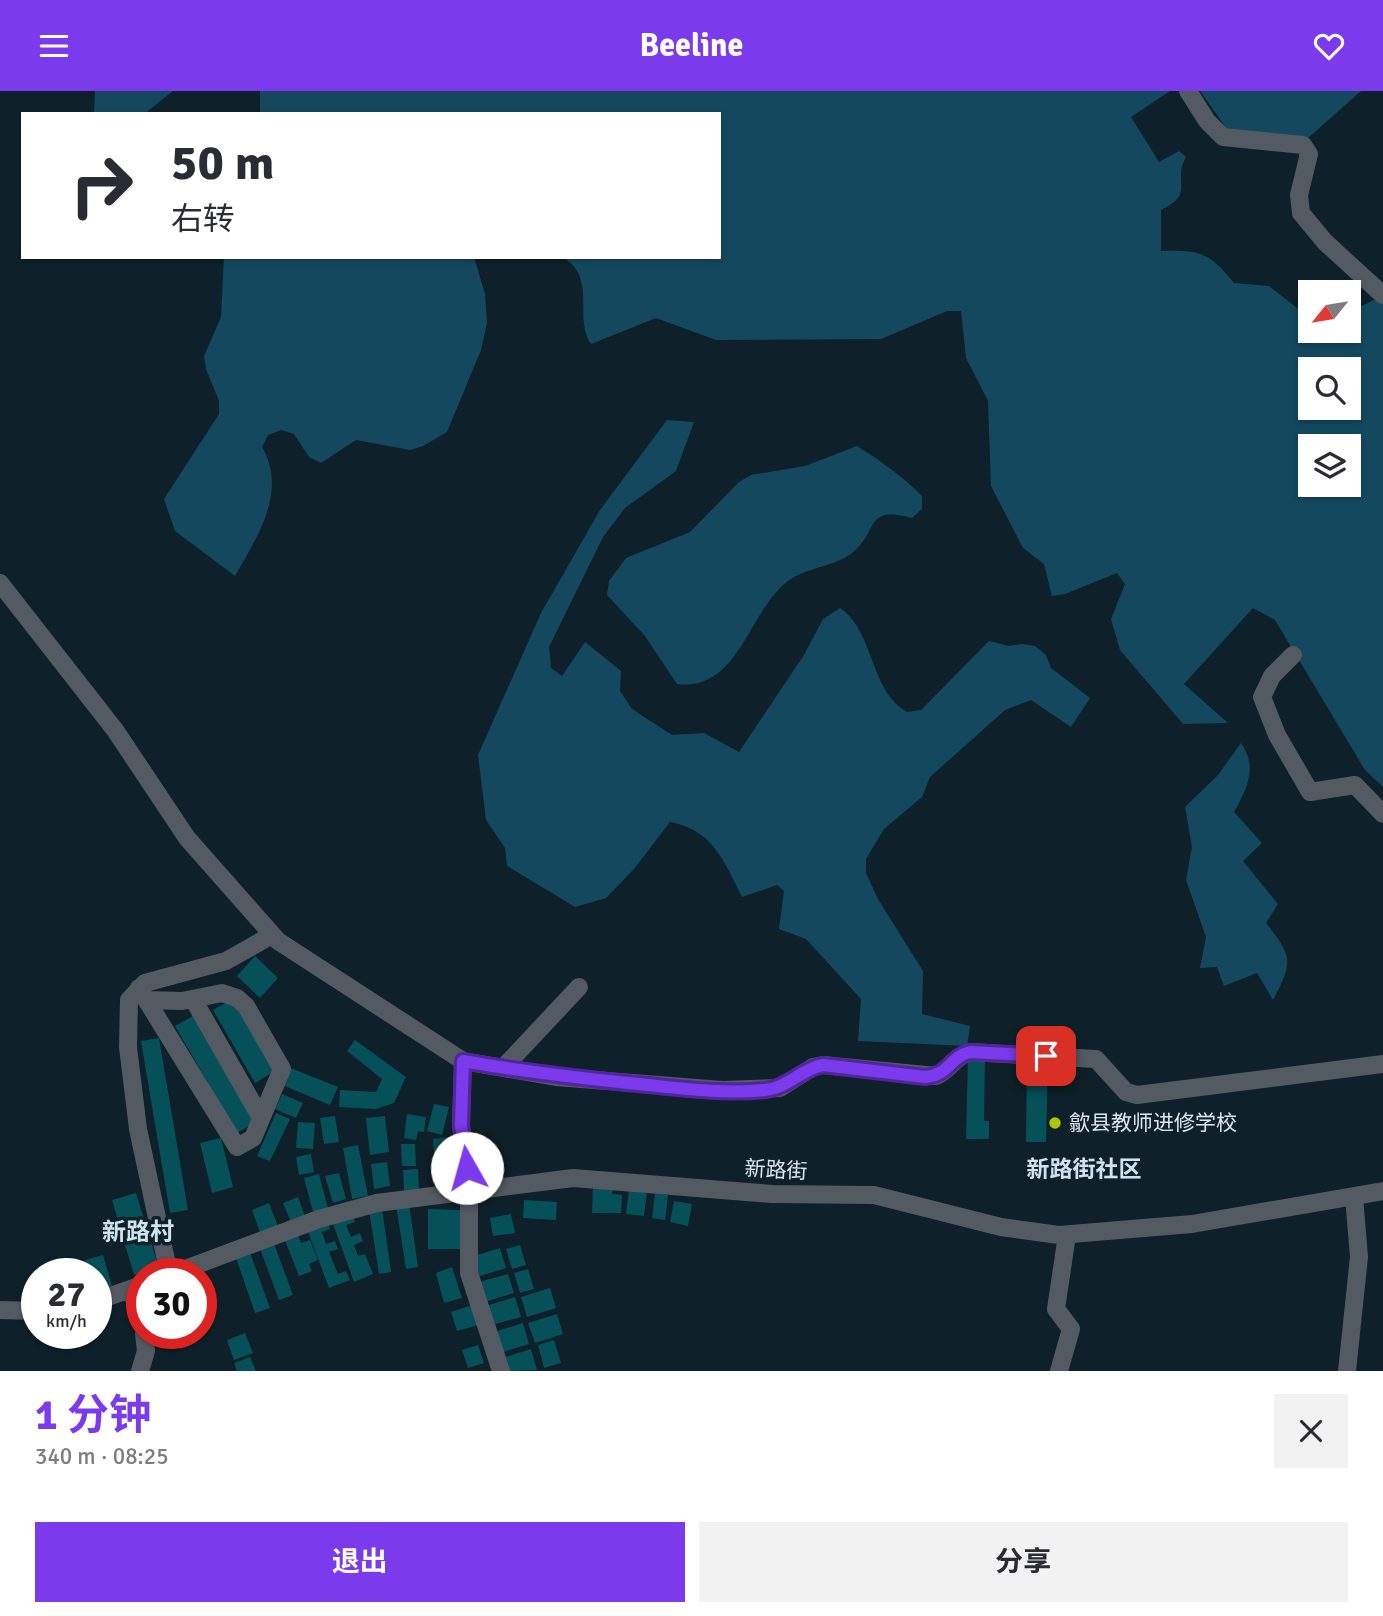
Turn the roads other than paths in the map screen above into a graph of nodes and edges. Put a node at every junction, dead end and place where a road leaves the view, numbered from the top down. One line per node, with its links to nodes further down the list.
1 (1188, 91): 2 (street)
2 (1383, 295)
3 (0, 583): 6 (street)
4 (1293, 655): 5 (street)
5 (1383, 814)
6 (272, 935): 8 (street); 10 (street)
7 (579, 987): 12 (street)
8 (143, 994): 9 (street); 13 (street); 18 (street)
9 (193, 999): 13 (street); 13 (street)
10 (463, 1061): 12 (street); 14 (street)
11 (1383, 1064): 12 (street)
12 (503, 1068)
13 (261, 1118)
14 (470, 1190): 17 (street, 新路街); 19 (street, 新路街); 24 (street)
15 (1383, 1191): 16 (street, 新路街)
16 (1354, 1197): 17 (street, 新路街); 26 (street)
17 (1067, 1235): 25 (street)
18 (167, 1258)
19 (215, 1258)
20 (0, 1310): 21 (street)
21 (21, 1311)
22 (146, 1349): 23 (street)
23 (140, 1371)
24 (501, 1371)
25 (1059, 1371)
26 (1347, 1371)

